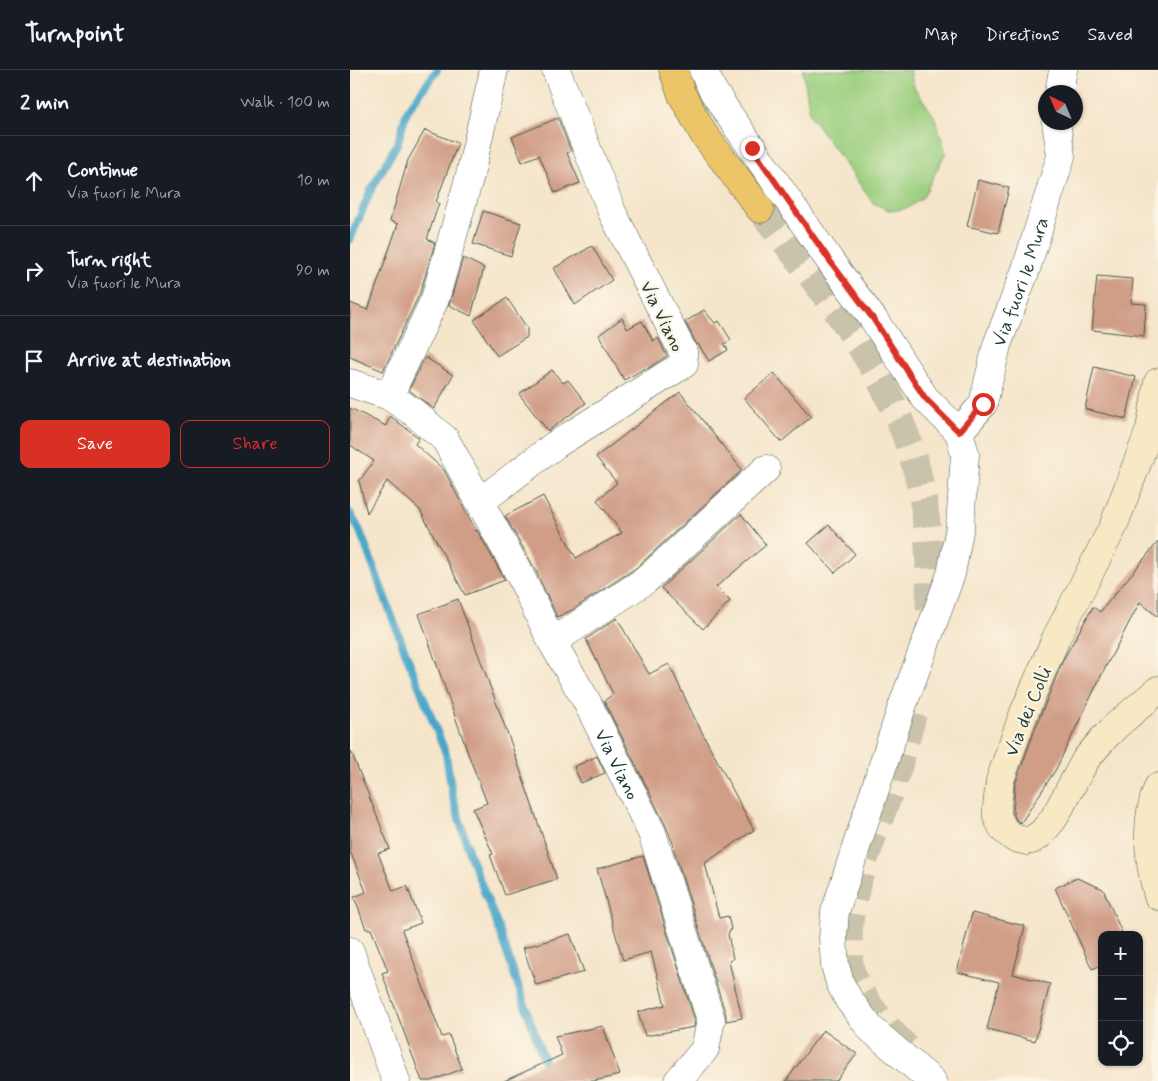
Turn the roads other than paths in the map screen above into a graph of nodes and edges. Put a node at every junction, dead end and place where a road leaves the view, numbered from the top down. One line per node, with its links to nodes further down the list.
1 (494, 70): 11 (street)
2 (556, 70): 14 (street, Via Viano)
3 (673, 70): 8 (main road)
4 (703, 70): 12 (street)
5 (1063, 70): 6 (street)
6 (1060, 85)
7 (1057, 130): 12 (street, Via fuori le Mura)
8 (760, 208)
9 (1158, 382): 16 (street, Via dei Colli)
10 (350, 383): 11 (street, Via Viano)
11 (389, 396): 14 (street, Via Viano)
12 (959, 432): 24 (street)
13 (766, 469): 15 (street)
14 (480, 502): 15 (street, Via Viano)
15 (552, 642): 20 (street, Via Viano)
16 (1158, 690)
17 (1158, 787): 18 (street)
18 (1158, 896)
19 (350, 951): 21 (street)
20 (706, 1044): 22 (street, Via Viano); 23 (street, Via Viano)
21 (396, 1081)
22 (678, 1081)
23 (707, 1081)
24 (932, 1081)

